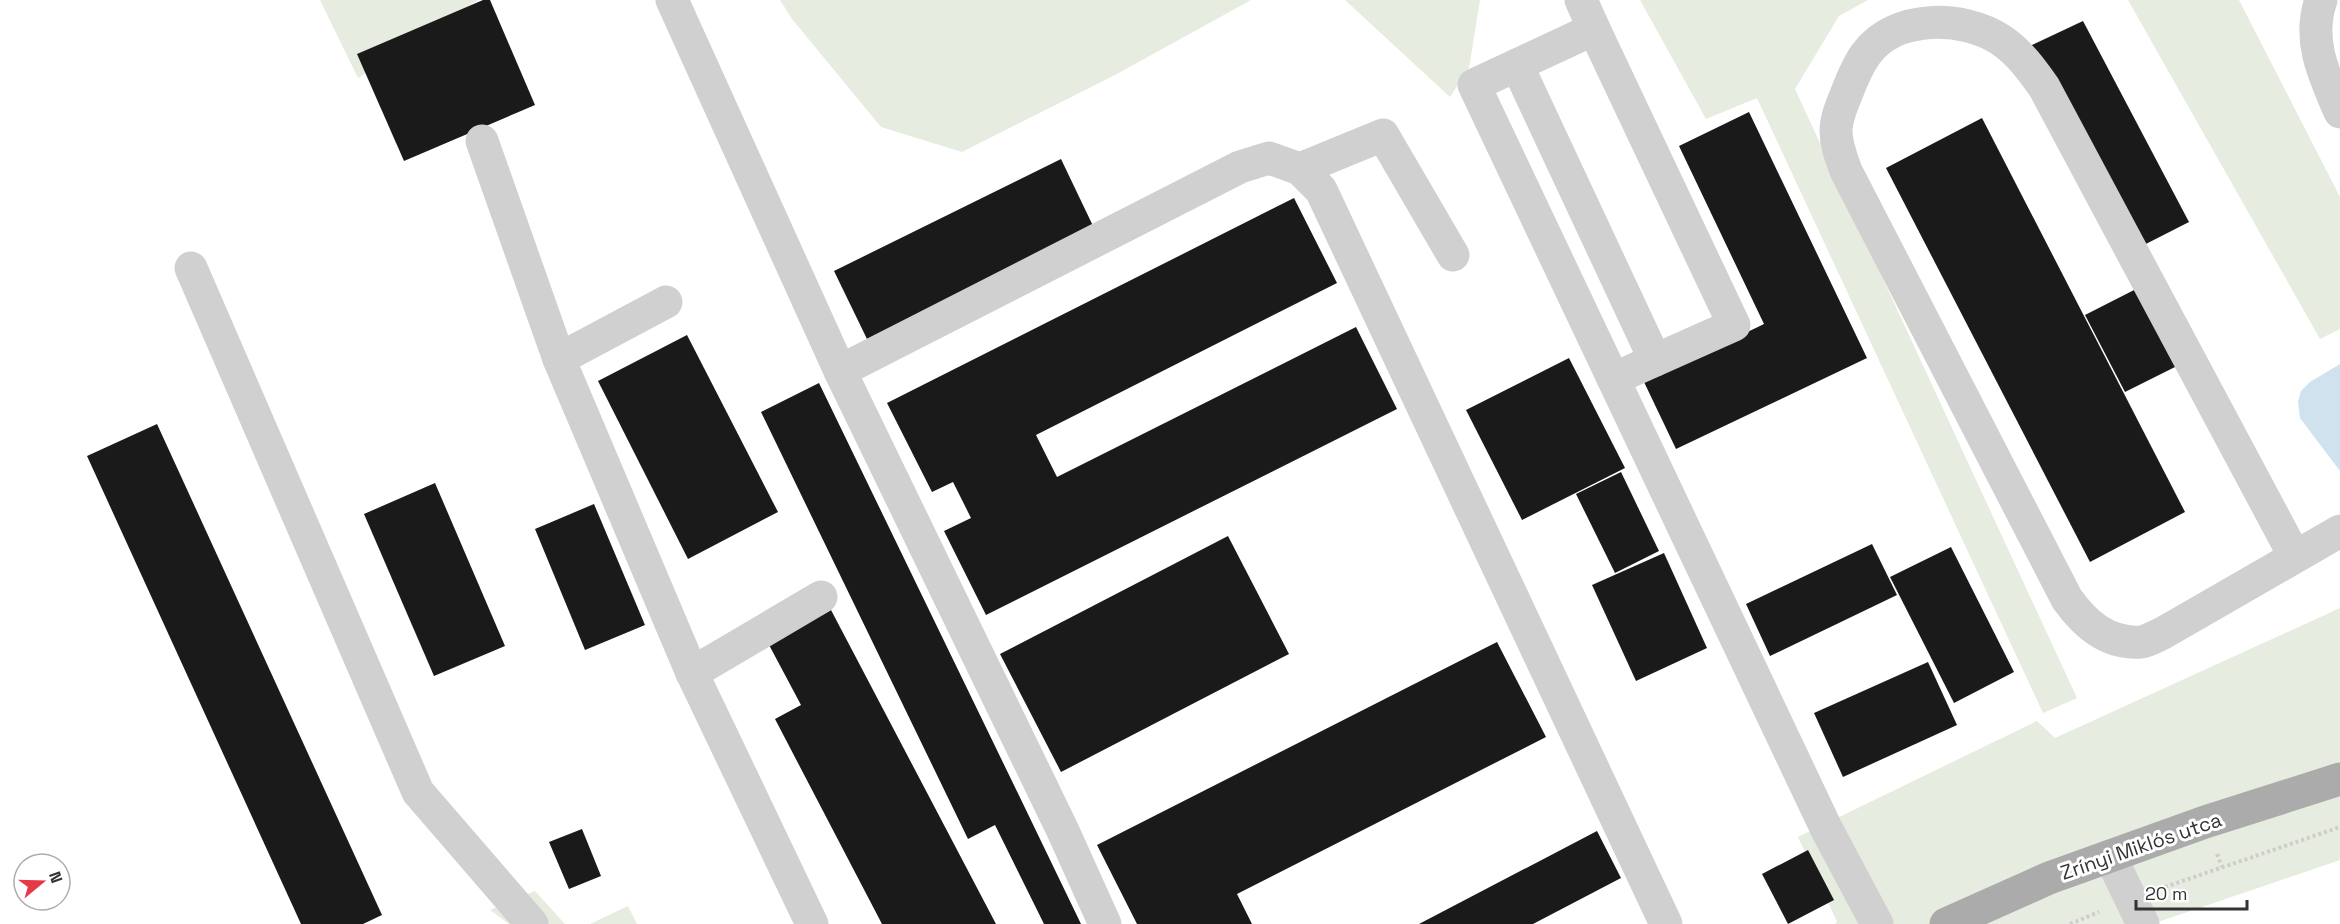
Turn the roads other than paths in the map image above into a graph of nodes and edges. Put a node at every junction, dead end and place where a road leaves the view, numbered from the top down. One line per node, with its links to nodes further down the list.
1 (672, 0): 13 (lane)
2 (2321, 0): 5 (lane)
3 (1588, 14): 4 (lane); 12 (lane)
4 (1517, 65): 12 (lane); 14 (lane)
5 (2340, 112)
6 (482, 141): 11 (lane)
7 (1300, 169): 8 (lane); 13 (lane); 25 (lane)
8 (1453, 255)
9 (191, 268): 22 (lane)
10 (666, 302): 11 (lane)
11 (559, 359): 18 (lane)
12 (1655, 360): 14 (lane)
13 (840, 371): 24 (lane)
14 (1613, 379): 26 (lane)
15 (2340, 531): 16 (lane)
16 (2295, 557): 16 (lane)
17 (821, 597): 18 (lane)
18 (692, 673): 23 (lane)
19 (2340, 779): 20 (main road, Zrínyi Miklós utca)
20 (2110, 856): 21 (lane); 27 (main road, Zrínyi Miklós utca)
21 (2138, 911)
22 (532, 924)
23 (812, 924)
24 (1105, 924)
25 (1666, 924)
26 (1877, 924)
27 (1946, 924)

